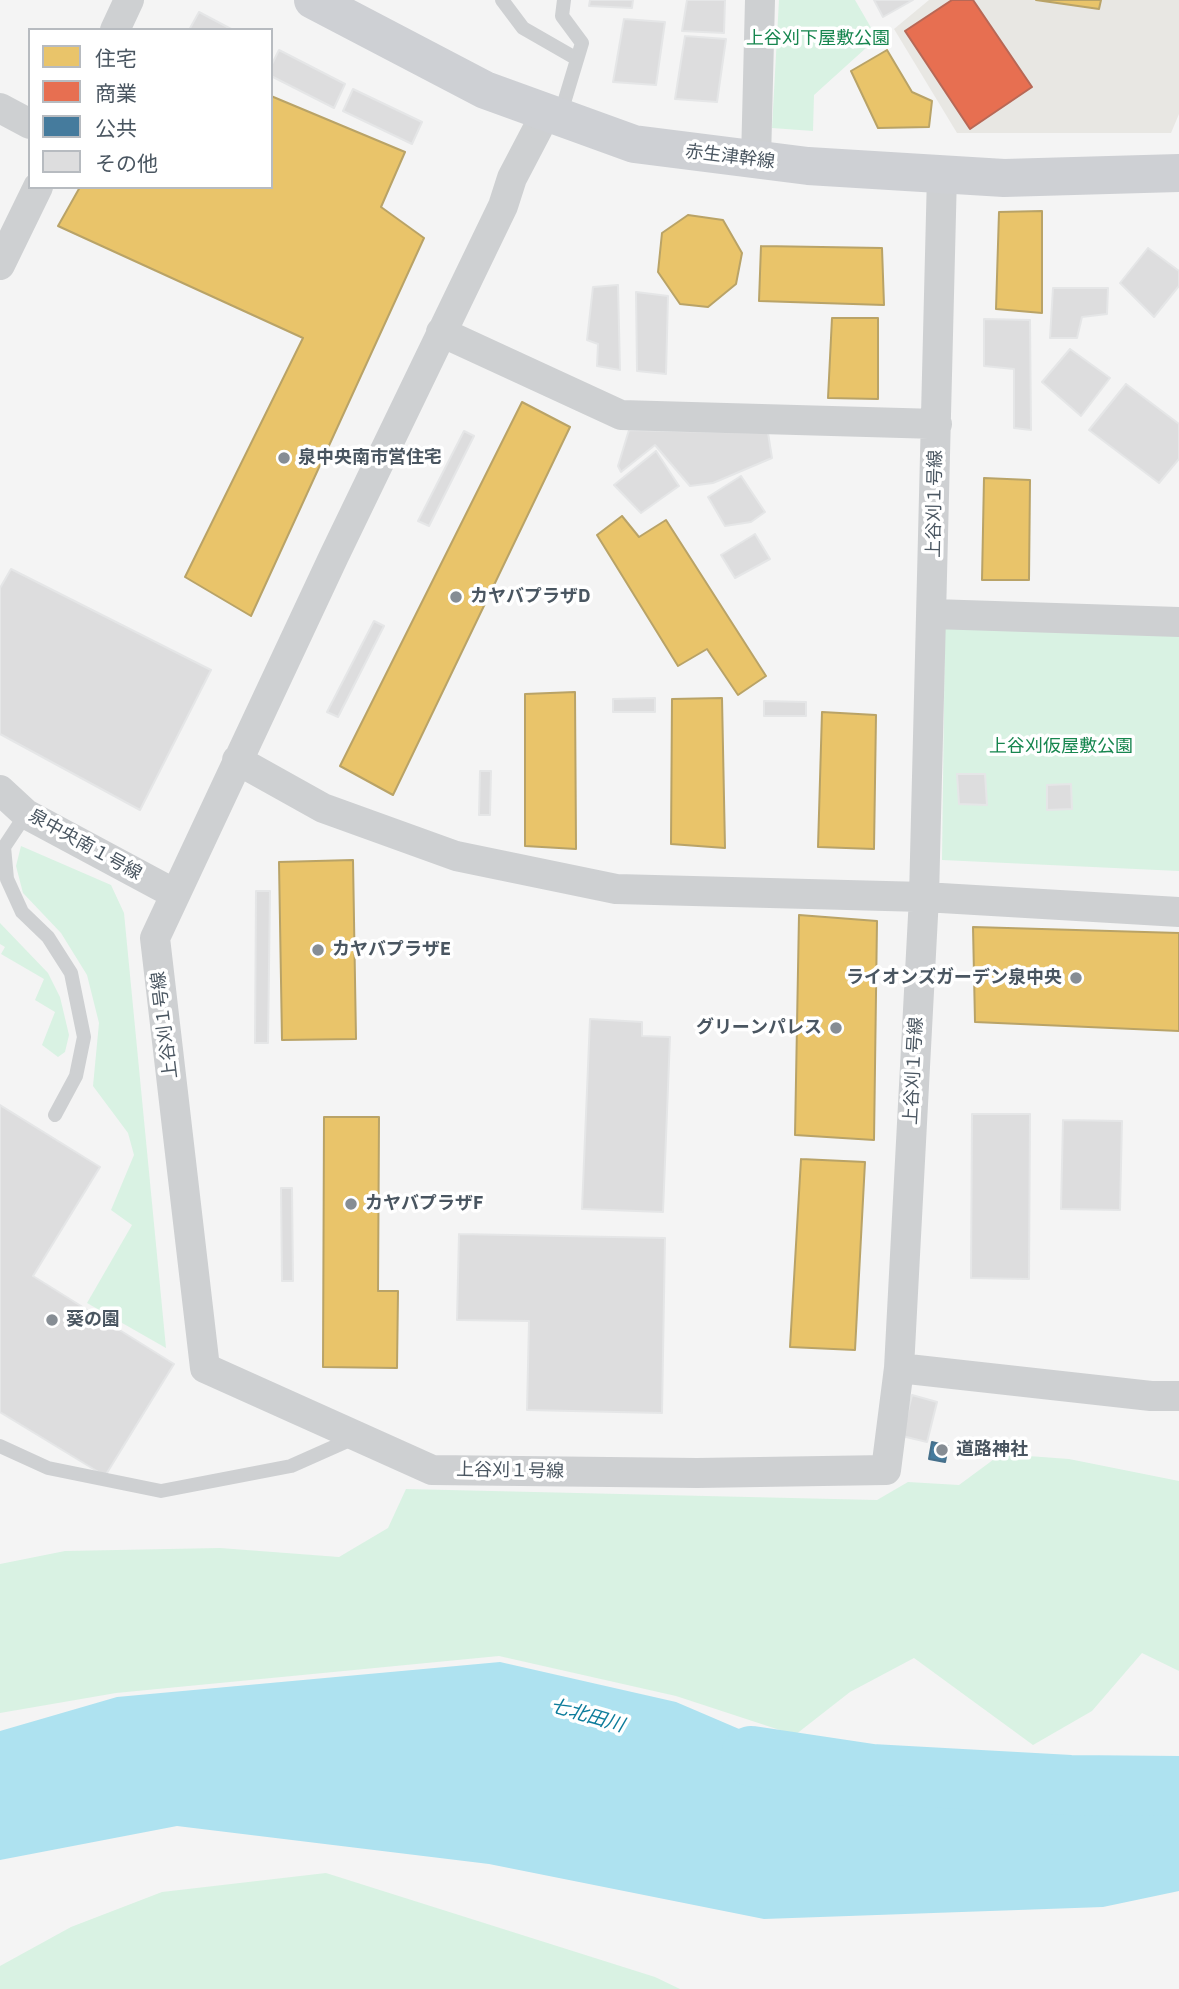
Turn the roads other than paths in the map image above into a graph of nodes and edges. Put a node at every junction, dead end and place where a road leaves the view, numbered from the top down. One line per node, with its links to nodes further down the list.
1 (129, 0): 6 (street)
2 (313, 0): 9 (street, 赤生津幹線)
3 (502, 0): 7 (lane)
4 (564, 0): 7 (lane)
5 (760, 0): 11 (street)
6 (116, 28)
7 (577, 59): 9 (lane)
8 (0, 108): 10 (street)
9 (553, 115): 11 (street, 赤生津幹線); 16 (street, 上谷刈１号線)
10 (28, 123)
11 (756, 160): 13 (street, 赤生津幹線)
12 (1179, 173): 13 (street, 赤生津幹線)
13 (943, 174): 17 (street, 上谷刈１号線)
14 (37, 189): 15 (street)
15 (0, 265)
16 (441, 332): 17 (street); 20 (street, 上谷刈１号線)
17 (937, 424): 18 (street, 上谷刈１号線)
18 (933, 614): 19 (street); 24 (street, 上谷刈１号線)
19 (1179, 622)
20 (237, 760): 23 (street, 上谷刈１号線); 24 (street)
21 (0, 790): 22 (street, 泉中央南１号線)
22 (26, 814): 23 (street, 泉中央南１号線); 26 (lane)
23 (175, 894): 29 (street, 上谷刈１号線)
24 (924, 897): 25 (street); 27 (street, 上谷刈１号線)
25 (1179, 912)
26 (55, 1115)
27 (899, 1367): 28 (street); 29 (street, 上谷刈１号線)
28 (1179, 1396)
29 (357, 1437): 30 (lane)
30 (0, 1446)

